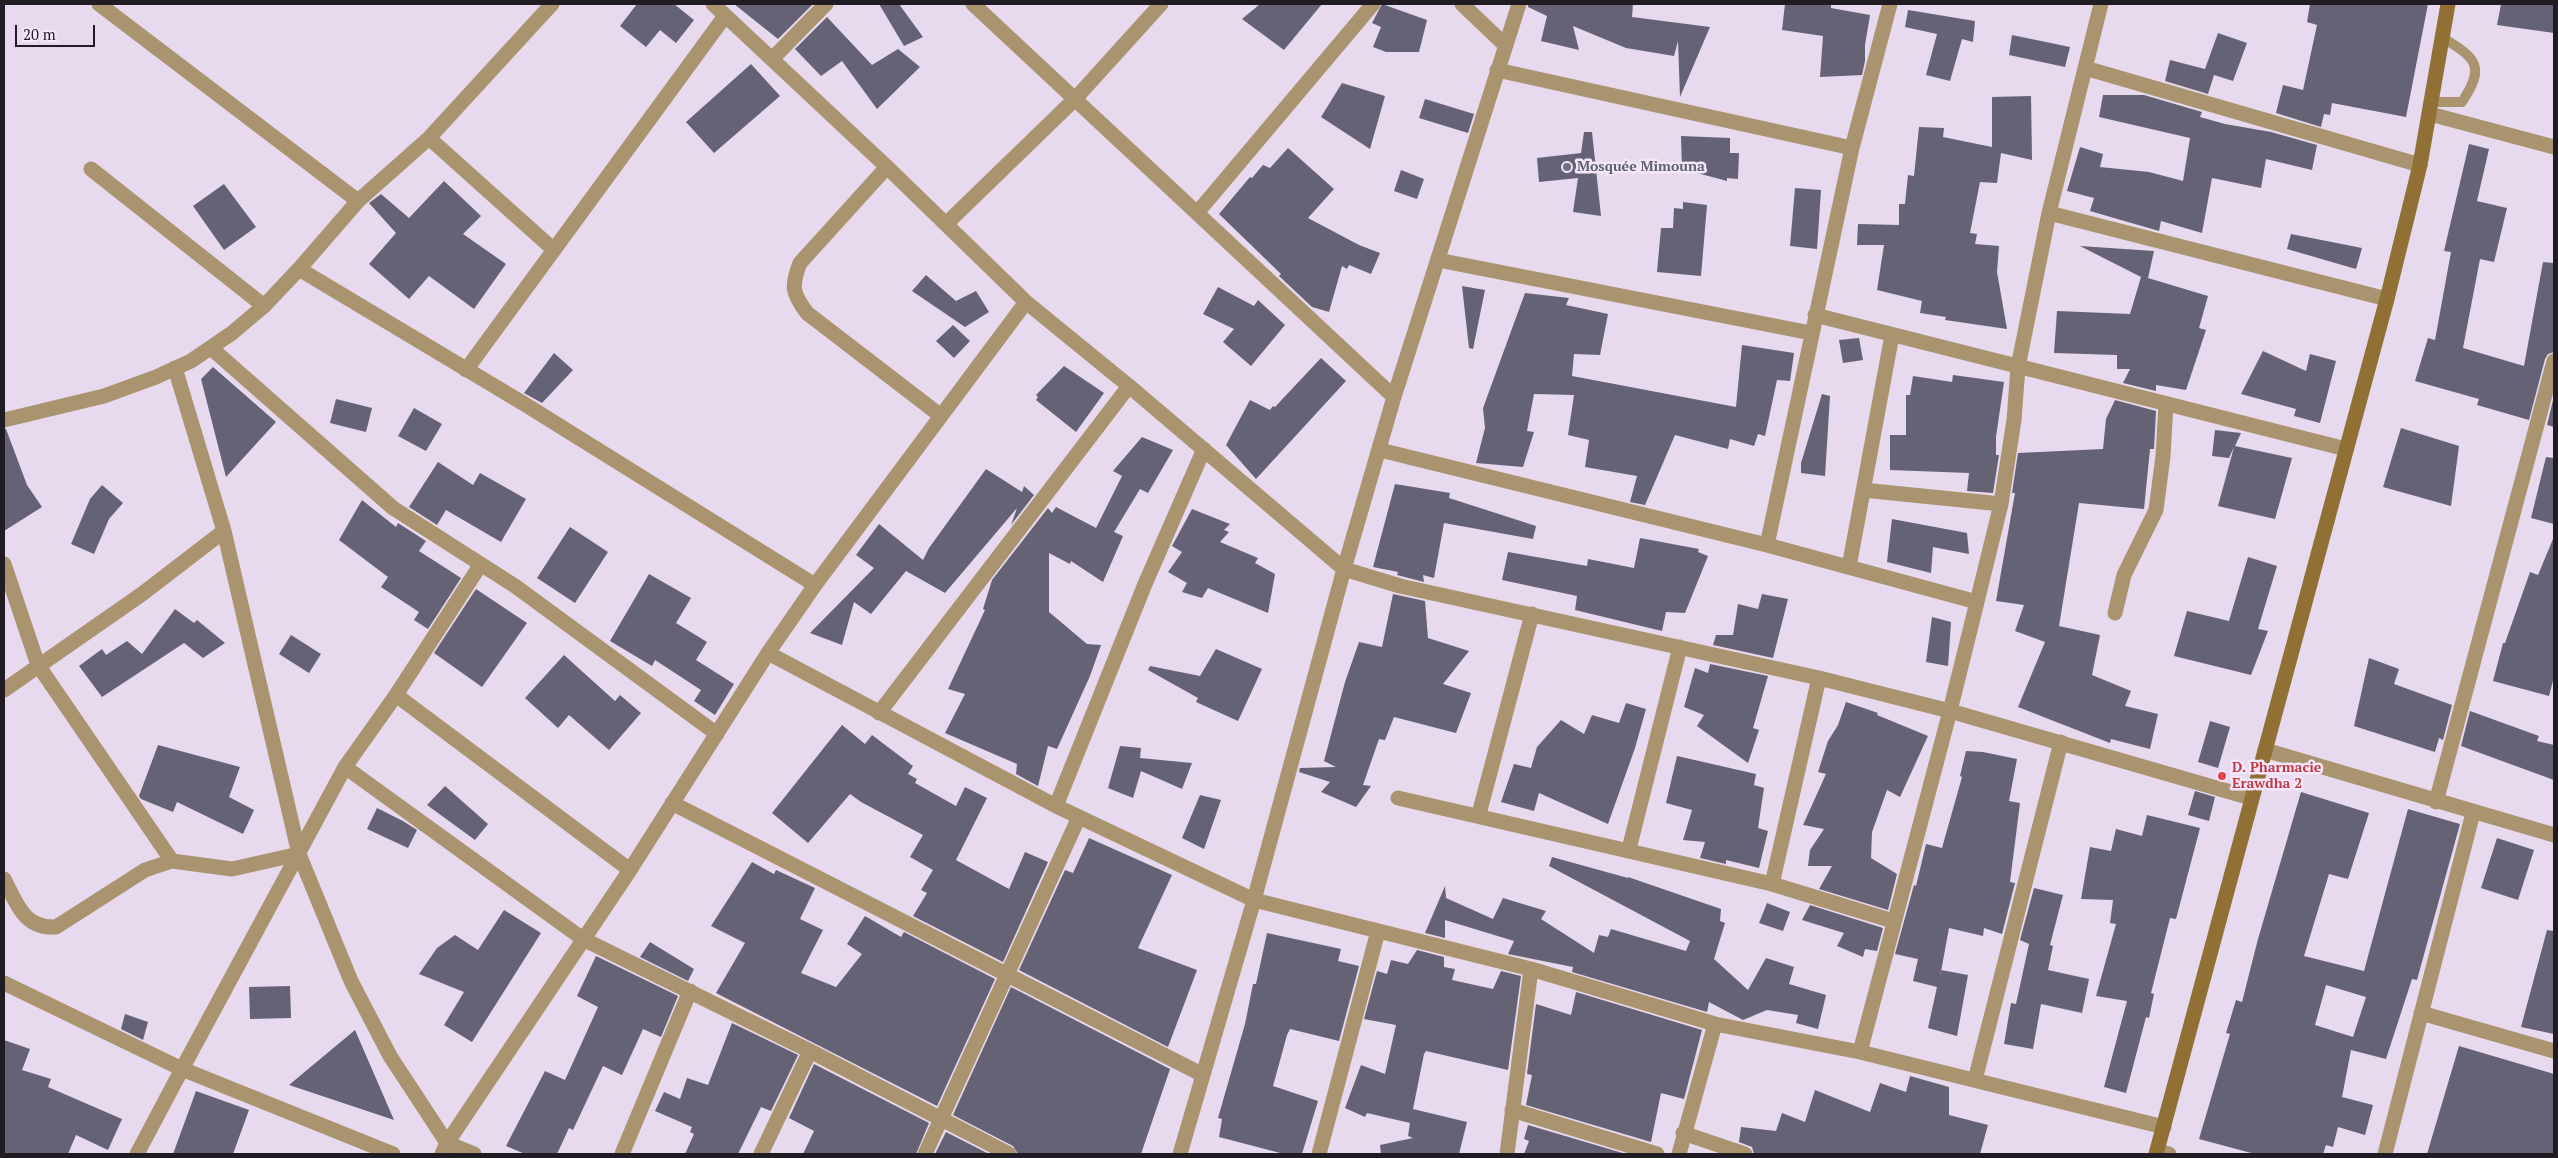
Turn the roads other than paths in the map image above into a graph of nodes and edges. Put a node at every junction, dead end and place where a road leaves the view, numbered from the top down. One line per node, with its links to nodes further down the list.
1 (99, 4): 27 (street)
2 (552, 4): 21 (street)
3 (713, 4): 13 (street)
4 (826, 4): 16 (street)
5 (973, 4): 19 (street)
6 (1161, 4): 19 (street)
7 (1373, 4): 28 (street)
8 (1462, 4): 15 (street)
9 (1519, 4): 15 (street)
10 (1890, 4): 23 (street)
11 (2101, 4): 17 (street)
12 (2448, 4): 14 (street)
13 (725, 16): 16 (street); 31 (street)
14 (2443, 38): 20 (street); 20 (lane)
15 (1505, 45): 18 (street)
16 (772, 59): 25 (street)
17 (2085, 68): 24 (street); 29 (street)
18 (1497, 70): 23 (street); 32 (street)
19 (1075, 99): 28 (street); 30 (street)
20 (2431, 108): 22 (street); 24 (street)
21 (429, 138): 27 (street); 31 (street)
22 (2554, 147)
23 (1852, 148): 37 (street)
24 (2420, 165): 34 (street)
25 (887, 167): 30 (street); 48 (street)
26 (91, 169): 36 (street)
27 (358, 201): 33 (street)
28 (1197, 213): 46 (street)
29 (2049, 213): 34 (street); 42 (street)
30 (946, 224): 35 (street)
31 (554, 250): 44 (street)
32 (1438, 260): 38 (street); 46 (street)
33 (299, 269): 36 (street); 44 (street)
34 (2387, 299): 51 (street)
35 (1026, 302): 45 (street); 48 (street)
36 (264, 306): 40 (street)
37 (1815, 315): 38 (street); 39 (street)
38 (1812, 332): 56 (street)
39 (1892, 335): 42 (street); 53 (street)
40 (211, 348): 43 (street); 58 (street)
41 (2554, 361): 79 (street)
42 (2018, 367): 47 (street); 54 (street)
43 (175, 368): 49 (street); 55 (street)
44 (466, 370): 61 (street)
45 (1129, 386): 50 (street); 72 (street)
46 (1394, 397): 52 (street)
47 (2166, 404): 51 (street); 63 (street)
48 (941, 416): 61 (street)
49 (4, 420)
50 (1204, 449): 60 (street); 81 (street)
51 (2346, 449): 75 (street)
52 (1380, 450): 56 (street); 60 (street)
53 (1863, 490): 54 (street); 59 (street)
54 (2001, 504): 62 (street)
55 (224, 531): 67 (street); 87 (street)
56 (1767, 545): 59 (street)
57 (4, 564): 67 (street)
58 (481, 564): 70 (street); 73 (street)
59 (1849, 567): 62 (street)
60 (1344, 569): 64 (street); 92 (street)
61 (815, 585): 66 (street)
62 (1977, 602): 71 (street)
63 (2115, 612)
64 (1532, 614): 65 (street); 83 (street)
65 (1680, 647): 68 (street); 86 (street)
66 (768, 653): 72 (street); 73 (street)
67 (38, 665): 69 (street); 88 (street)
68 (1819, 678): 71 (street); 91 (street)
69 (4, 690)
70 (396, 695): 76 (street); 89 (street)
71 (1950, 711): 74 (street); 93 (street)
72 (879, 713): 81 (street)
73 (717, 734): 80 (street)
74 (2061, 742): 78 (street); 107 (street)
75 (2265, 750): 78 (street); 79 (street)
76 (345, 767): 87 (street); 95 (street)
77 (1398, 798): 83 (street)
78 (2251, 798): 110 (street)
79 (2436, 802): 82 (street)
80 (672, 803): 89 (street); 97 (street)
81 (1056, 806): 84 (street)
82 (2473, 813): 85 (street); 100 (street)
83 (1479, 814): 86 (street)
84 (1079, 817): 92 (street); 97 (street)
85 (2554, 835)
86 (1629, 849): 91 (street)
87 (299, 854): 88 (street); 105 (street); 112 (street)
88 (172, 861): 90 (street)
89 (630, 870): 95 (street)
90 (4, 879)
91 (1772, 884): 93 (street)
92 (1254, 900): 94 (street); 106 (street)
93 (1893, 921): 104 (street)
94 (1378, 931): 96 (street); 122 (street)
95 (583, 939): 99 (street); 112 (street)
96 (1531, 969): 101 (street); 108 (street)
97 (1006, 974): 106 (street); 109 (street)
98 (4, 983): 105 (street)
99 (690, 992): 102 (street); 117 (street)
100 (2422, 1013): 103 (street); 127 (street)
101 (1715, 1024): 104 (street); 111 (street)
102 (810, 1051): 109 (street); 118 (street)
103 (2554, 1051)
104 (1860, 1052): 107 (street)
105 (182, 1069): 114 (street); 115 (street)
106 (1203, 1075): 121 (street)
107 (1974, 1080): 110 (street)
108 (1512, 1110): 123 (street); 124 (street)
109 (940, 1118): 119 (street); 120 (street)
110 (2164, 1127): 113 (street)
111 (1684, 1133): 125 (street); 126 (street)
112 (444, 1148): 116 (street)
113 (2161, 1153)
114 (137, 1154)
115 (393, 1154)
116 (474, 1154)
117 (622, 1154)
118 (761, 1154)
119 (924, 1154)
120 (1009, 1154)
121 (1180, 1154)
122 (1319, 1154)
123 (1507, 1154)
124 (1657, 1154)
125 (1679, 1154)
126 (1745, 1154)
127 (2385, 1154)

